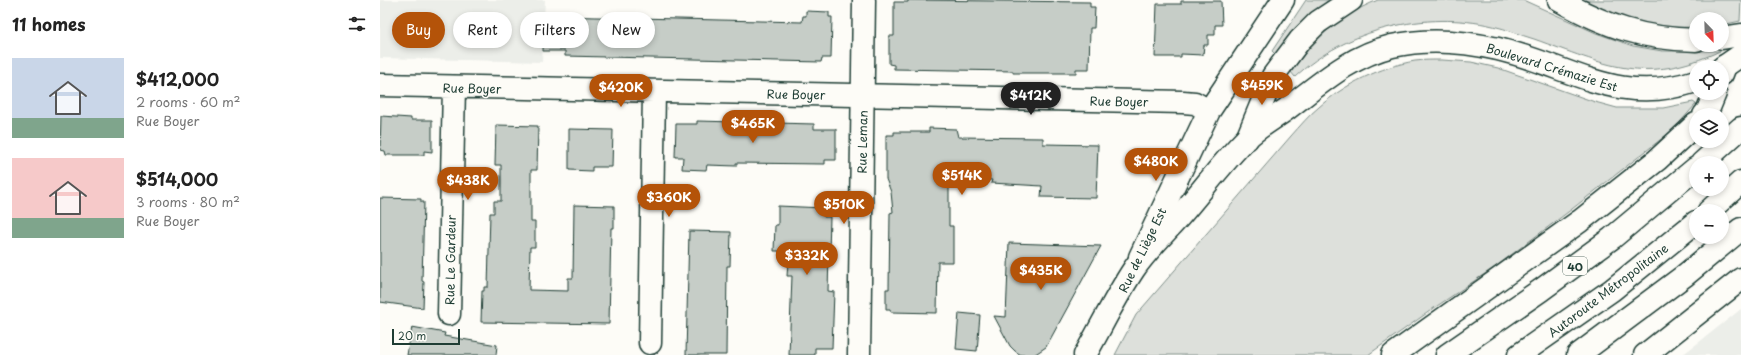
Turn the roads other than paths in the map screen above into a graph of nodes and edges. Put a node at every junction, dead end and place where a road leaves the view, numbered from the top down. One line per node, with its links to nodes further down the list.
1 (864, 0): 12 (main road, Rue Leman)
2 (1283, 0): 13 (main road, Rue de Liège Est)
3 (1351, 0): 16 (main road)
4 (1559, 0): 7 (main road)
5 (1741, 35): 6 (main road)
6 (1729, 37)
7 (1689, 39)
8 (1689, 83): 16 (main road, Boulevard Crémazie Est)
9 (380, 85): 10 (main road, Rue Boyer)
10 (454, 87): 11 (main road, Rue Boyer); 25 (main road, Rue Le Gardeur)
11 (654, 92): 12 (main road, Rue Boyer); 26 (main road)
12 (863, 94): 13 (main road, Rue Boyer); 28 (main road, Rue Leman)
13 (1209, 111): 23 (main road, Rue de Liège Est)
14 (1741, 128): 17 (main road)
15 (1689, 130): 30 (main road)
16 (1247, 138): 23 (main road, Boulevard Crémazie Est)
17 (1710, 156)
18 (1689, 174): 31 (main road, 40)
19 (1741, 182): 20 (main road)
20 (1717, 204)
21 (1689, 228): 32 (main road, Autoroute Métropolitaine)
22 (1741, 229): 27 (main road)
23 (1135, 268): 29 (main road, Rue de Liège Est)
24 (1741, 279): 33 (main road)
25 (449, 314)
26 (650, 343)
27 (1580, 353)
28 (859, 355)
29 (1085, 355)
30 (1393, 355)
31 (1447, 355)
32 (1520, 355)
33 (1645, 355)

